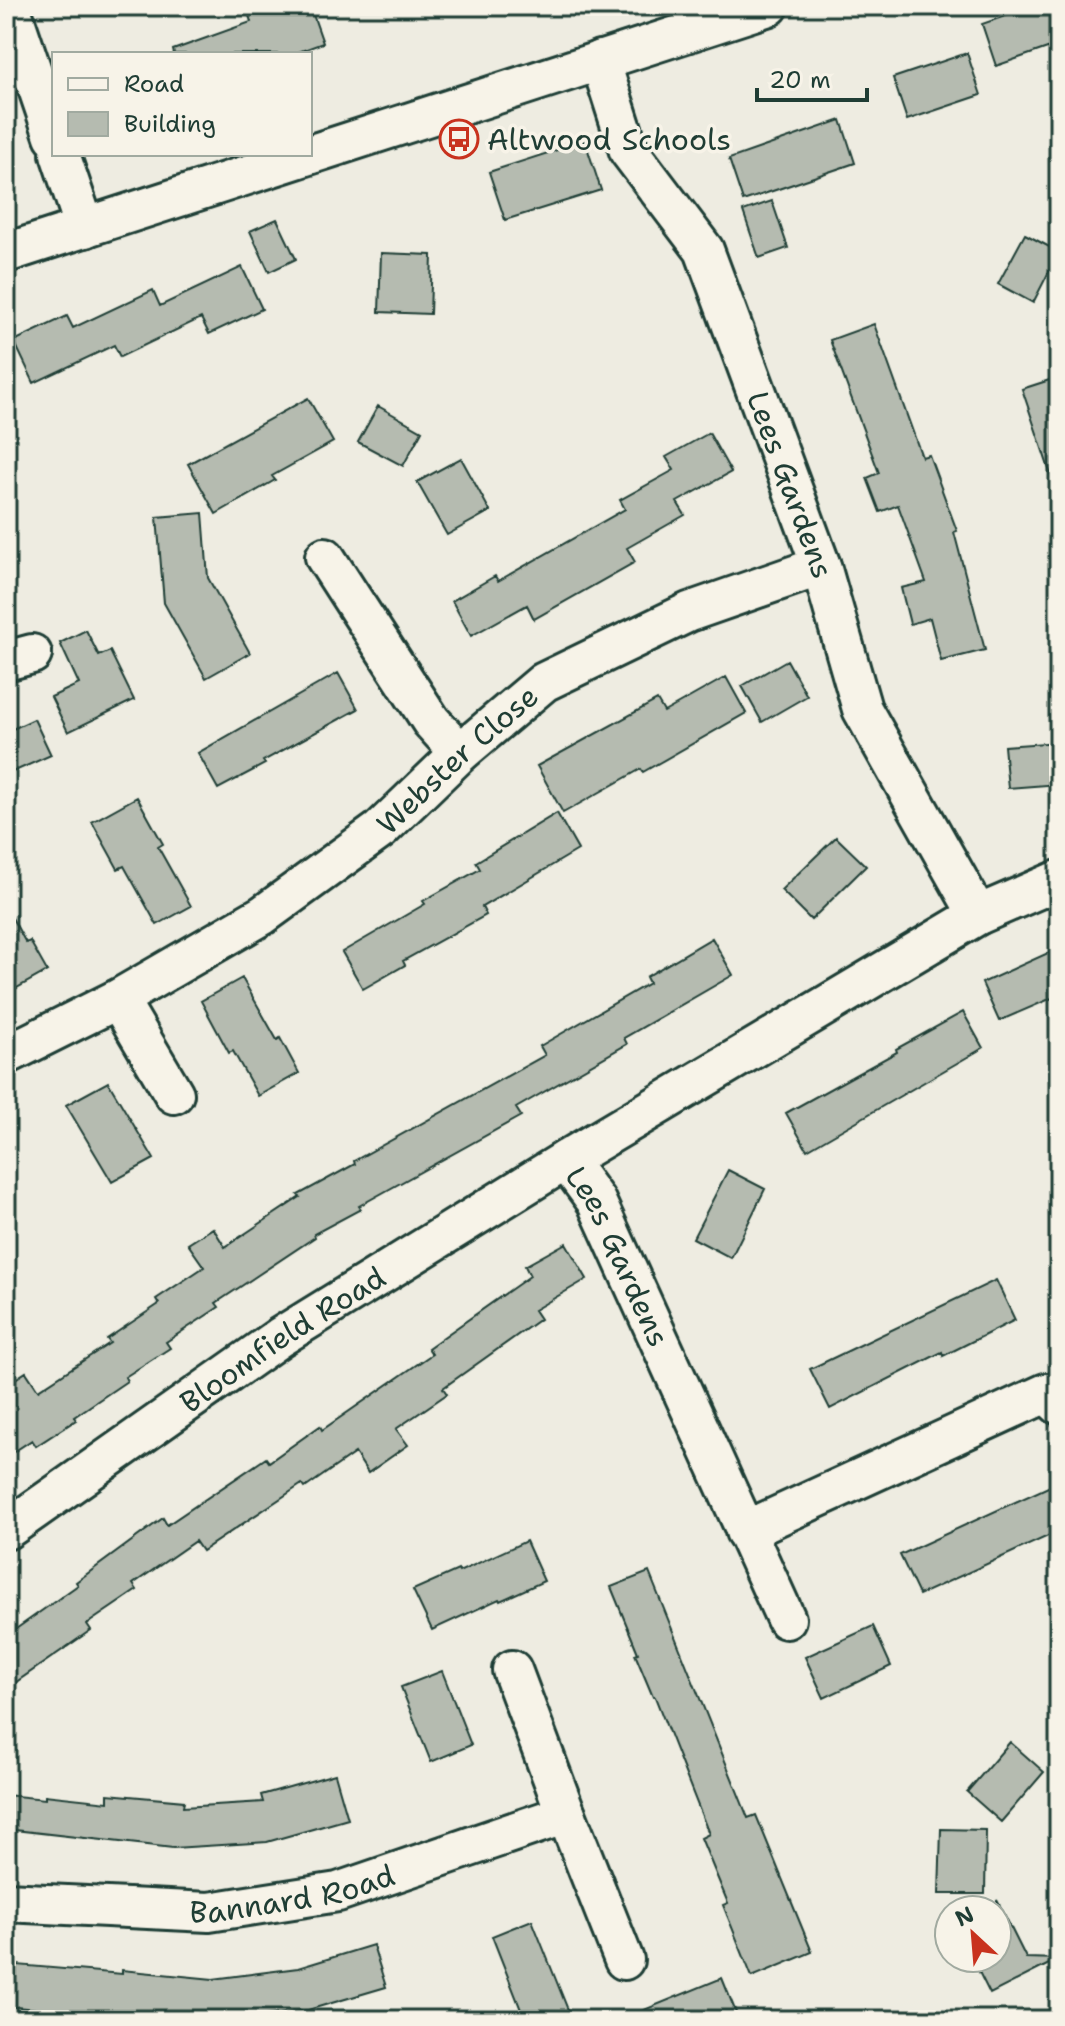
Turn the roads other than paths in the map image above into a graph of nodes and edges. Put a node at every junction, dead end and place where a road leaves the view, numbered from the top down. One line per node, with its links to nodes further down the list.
1 (10, 6): 4 (street)
2 (769, 6): 3 (street)
3 (600, 60): 5 (street); 11 (street, Lees Gardens)
4 (52, 130)
5 (312, 154)
6 (61, 156): 8 (street)
7 (306, 156): 8 (street)
8 (85, 228): 9 (street)
9 (6, 253)
10 (325, 557): 12 (street)
11 (821, 566): 12 (street, Webster Close); 14 (street, Lees Gardens)
12 (460, 753): 15 (street, Webster Close)
13 (1059, 880): 14 (street, Lees Gardens)
14 (978, 915): 18 (street, Lees Gardens)
15 (118, 999): 16 (street, Webster Close); 17 (street)
16 (6, 1055)
17 (174, 1094)
18 (566, 1160): 20 (street, Bloomfield Road); 21 (street, Lees Gardens)
19 (1059, 1405): 21 (street)
20 (6, 1530)
21 (745, 1531): 22 (street, Lees Gardens)
22 (786, 1619)
23 (512, 1670): 24 (street)
24 (566, 1814): 25 (street, Bannard Road); 26 (street)
25 (6, 1902)
26 (624, 1960)

